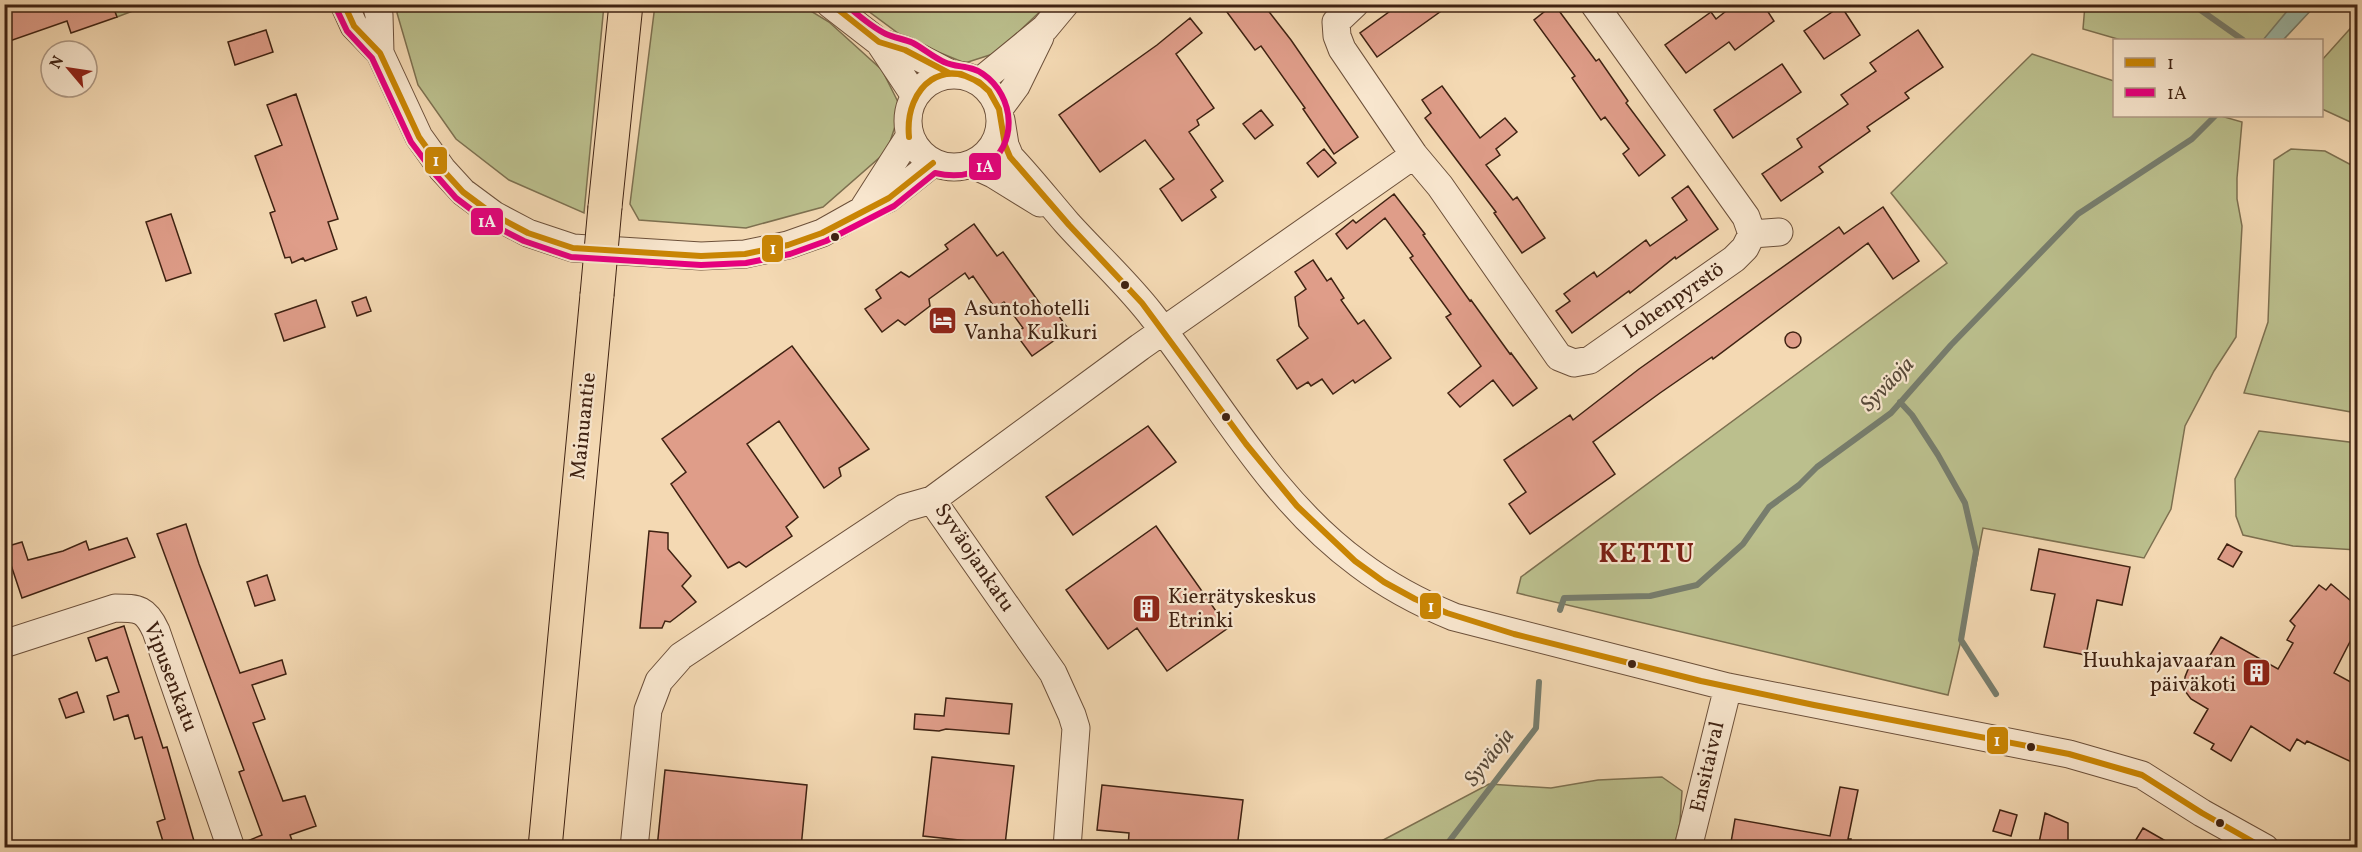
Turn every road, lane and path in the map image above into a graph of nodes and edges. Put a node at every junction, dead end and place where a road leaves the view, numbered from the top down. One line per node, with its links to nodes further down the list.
1 (345, 4): 12 (street)
2 (376, 4): 12 (street)
3 (626, 4): 11 (highway, Mainuantie)
4 (638, 4): 11 (highway)
5 (830, 4): 10 (street)
6 (1065, 4): 9 (street)
7 (1355, 4): 18 (street, Lohenpyrstö)
8 (1594, 4): 24 (street)
9 (1045, 28): 14 (street); 16 (street)
10 (879, 42): 13 (street); 15 (street)
11 (622, 46): 30 (highway, Mainuantie, bridge)
12 (380, 53): 21 (street)
13 (949, 74): 14 (street); 15 (street)
14 (979, 82): 16 (street)
15 (915, 96): 17 (street)
16 (1000, 114): 20 (street); 22 (street)
17 (909, 137): 19 (street); 21 (street)
18 (1414, 155): 24 (street, Lohenpyrstö); 25 (street)
19 (933, 163): 20 (street); 21 (street)
20 (971, 164): 22 (street)
21 (863, 210)
22 (1067, 222): 25 (street)
23 (1779, 232): 24 (street)
24 (1752, 234)
25 (1164, 331): 26 (street, Syväojankatu); 28 (street)
26 (932, 500): 31 (street); 32 (street, Syväojankatu)
27 (4, 644): 29 (street, Vipusenkatu)
28 (1728, 687): 33 (street, Ensitaival); 34 (street)
29 (231, 848)
30 (545, 848)
31 (634, 848)
32 (1067, 848)
33 (1689, 848)
34 (2265, 848)

